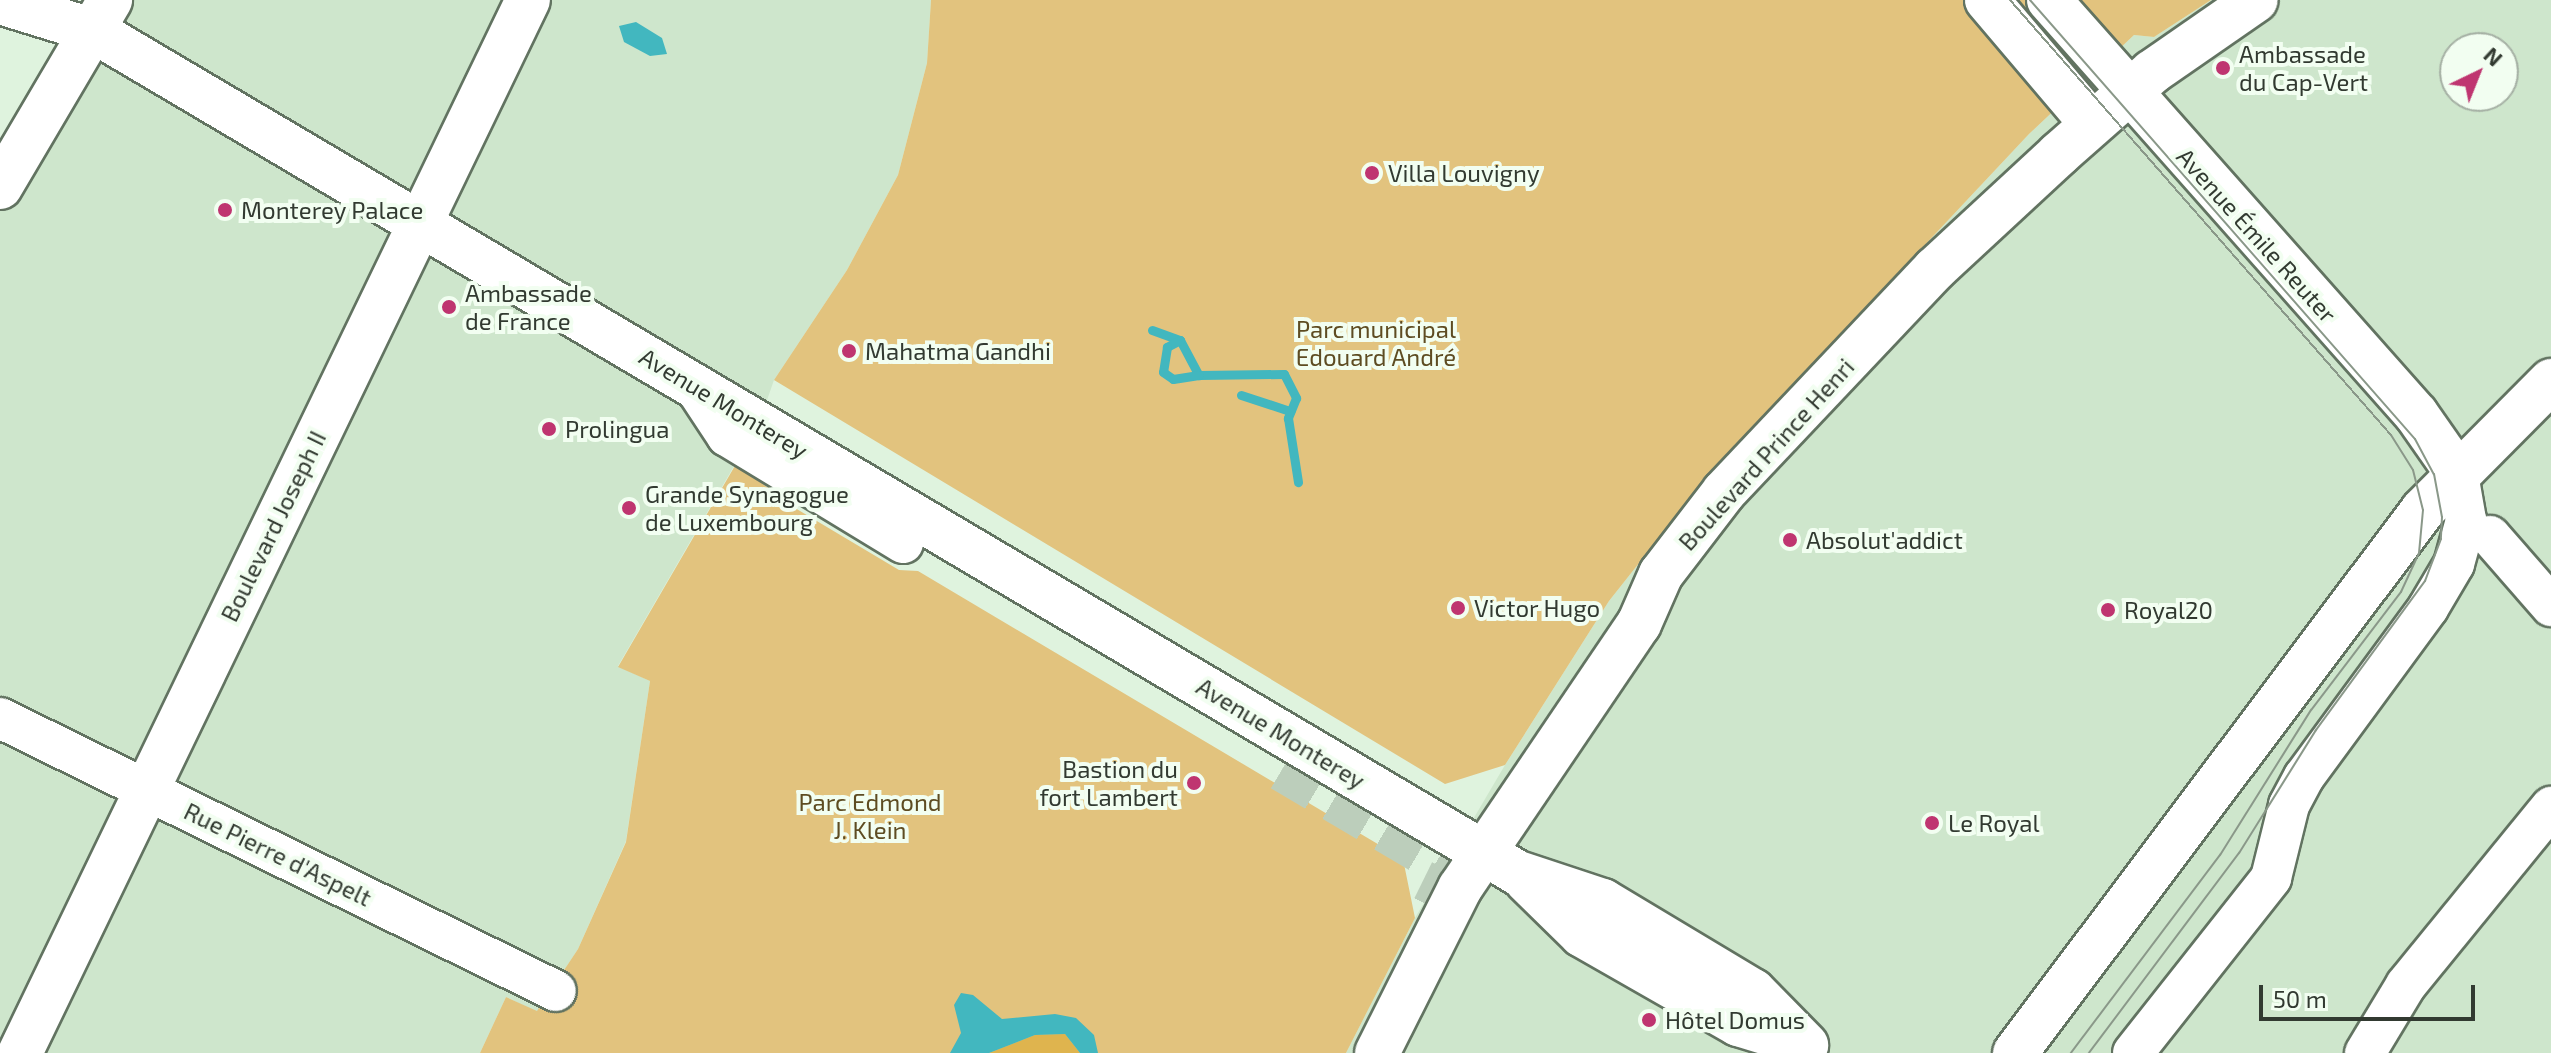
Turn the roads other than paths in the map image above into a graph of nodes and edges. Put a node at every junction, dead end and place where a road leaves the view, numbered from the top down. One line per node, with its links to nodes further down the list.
1 (528, 0): 10 (main road, Boulevard Joseph II)
2 (1987, 0): 8 (main road)
3 (2049, 0): 7 (main road, Avenue Émile Reuter)
4 (2256, 0): 7 (main road, Boulevard Prince Henri)
5 (0, 2): 6 (main road, Avenue Monterey)
6 (102, 15): 9 (main road); 10 (main road, Avenue Monterey)
7 (2130, 91): 8 (main road, Boulevard Prince Henri); 13 (main road, Avenue Émile Reuter)
8 (2092, 124): 20 (main road, Boulevard Prince Henri)
9 (0, 187)
10 (420, 223): 12 (main road, Avenue Monterey); 18 (main road, Boulevard Joseph II)
11 (2551, 381): 13 (main road)
12 (694, 386): 15 (street); 20 (main road, Avenue Monterey)
13 (2458, 474): 25 (main road); 26 (street)
14 (2490, 536): 16 (street)
15 (903, 543)
16 (2551, 606)
17 (0, 718): 18 (street, Rue Pierre d'Aspelt)
18 (147, 790): 21 (street, Rue Pierre d'Aspelt); 23 (main road, Boulevard Joseph II)
19 (2551, 807): 27 (street)
20 (1501, 863): 22 (main road, Avenue Monterey); 24 (main road, Boulevard Prince Henri)
21 (556, 991)
22 (1813, 1049)
23 (20, 1053)
24 (1377, 1053)
25 (2015, 1053)
26 (2133, 1053)
27 (2365, 1053)

